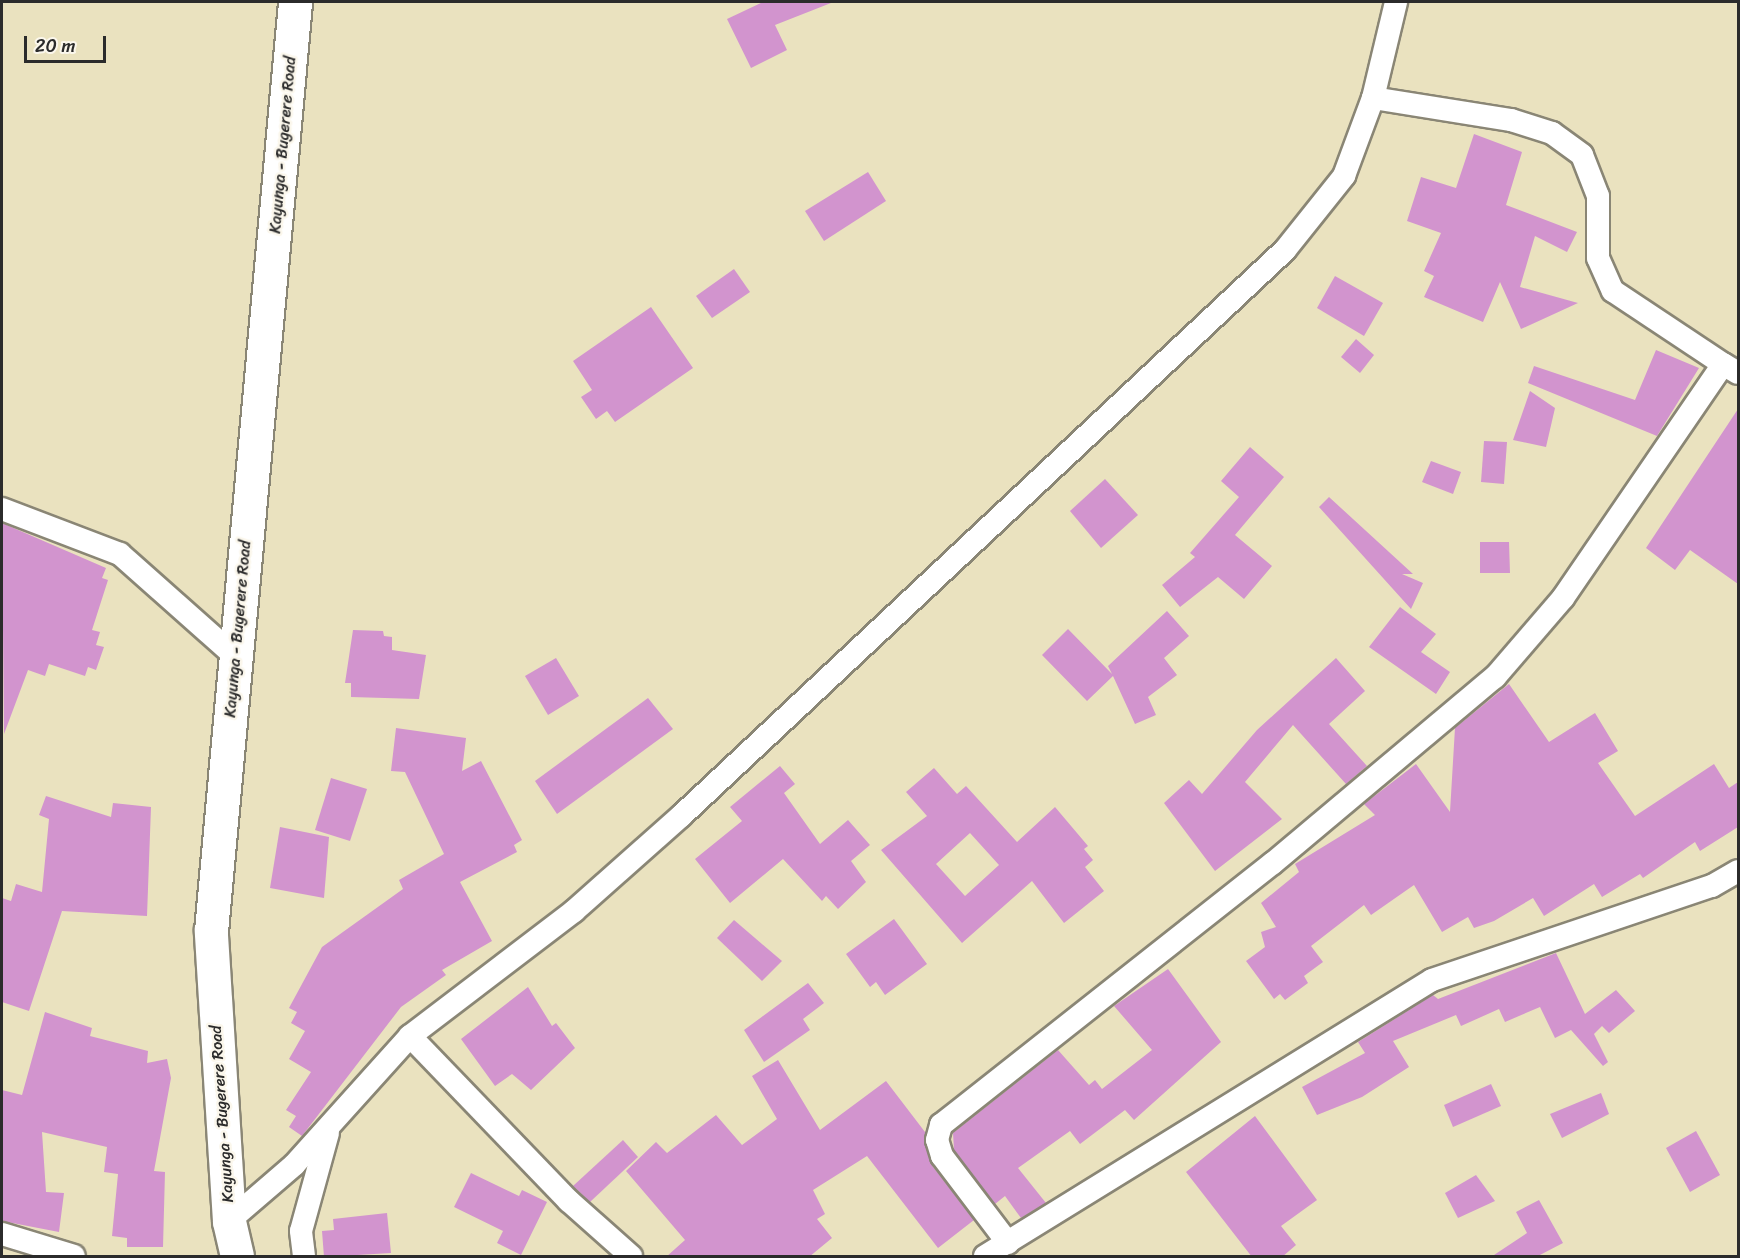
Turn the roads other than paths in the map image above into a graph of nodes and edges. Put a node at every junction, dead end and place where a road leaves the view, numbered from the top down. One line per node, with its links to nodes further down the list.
1 (294, 2): 6 (main road, Kayunga - Bugerere Road)
2 (1396, 2): 3 (street)
3 (1373, 98): 4 (street); 8 (street)
4 (1731, 368): 12 (street)
5 (2, 509): 6 (street)
6 (236, 657): 10 (main road, Kayunga - Bugerere Road)
7 (1738, 871): 12 (street)
8 (410, 1036): 9 (street); 16 (street)
9 (329, 1129): 10 (street); 15 (street)
10 (229, 1221): 14 (main road, Kayunga - Bugerere Road)
11 (2, 1234): 13 (street)
12 (1008, 1243): 17 (street)
13 (74, 1257)
14 (237, 1257)
15 (304, 1257)
16 (631, 1257)
17 (985, 1257)

